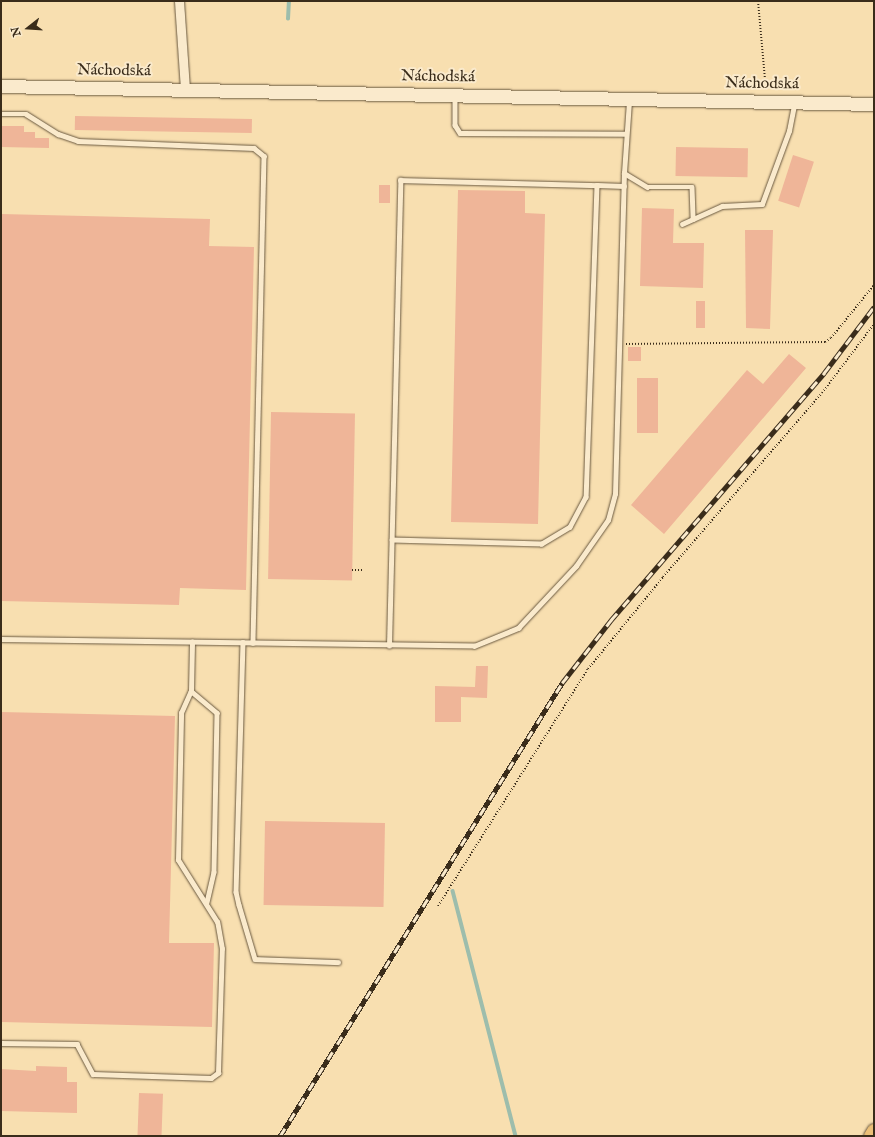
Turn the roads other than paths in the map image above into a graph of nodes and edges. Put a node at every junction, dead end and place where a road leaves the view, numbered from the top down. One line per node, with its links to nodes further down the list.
1 (179, 1): 3 (street)
2 (1, 86): 3 (main road, Náchodská)
3 (185, 89): 4 (main road, Náchodská)
4 (454, 94): 5 (main road, Náchodská); 9 (lane)
5 (629, 99): 6 (main road, Náchodská); 9 (lane)
6 (794, 102): 7 (main road, Náchodská); 13 (lane)
7 (874, 104)
8 (1, 114): 19 (lane)
9 (626, 134): 10 (lane)
10 (624, 173): 12 (lane); 13 (lane)
11 (597, 185): 12 (lane); 15 (lane); 15 (lane)
12 (624, 186): 20 (lane)
13 (693, 219): 14 (lane)
14 (682, 224)
15 (392, 540): 20 (lane)
16 (1, 639): 17 (lane)
17 (192, 642): 18 (lane); 21 (lane)
18 (243, 642): 19 (lane); 23 (lane)
19 (253, 643): 20 (lane)
20 (389, 646)
21 (191, 691): 22 (lane); 22 (lane)
22 (206, 902): 24 (lane)
23 (338, 962)
24 (1, 1043)
25 (874, 1131): 26 (main road)
26 (871, 1136)

